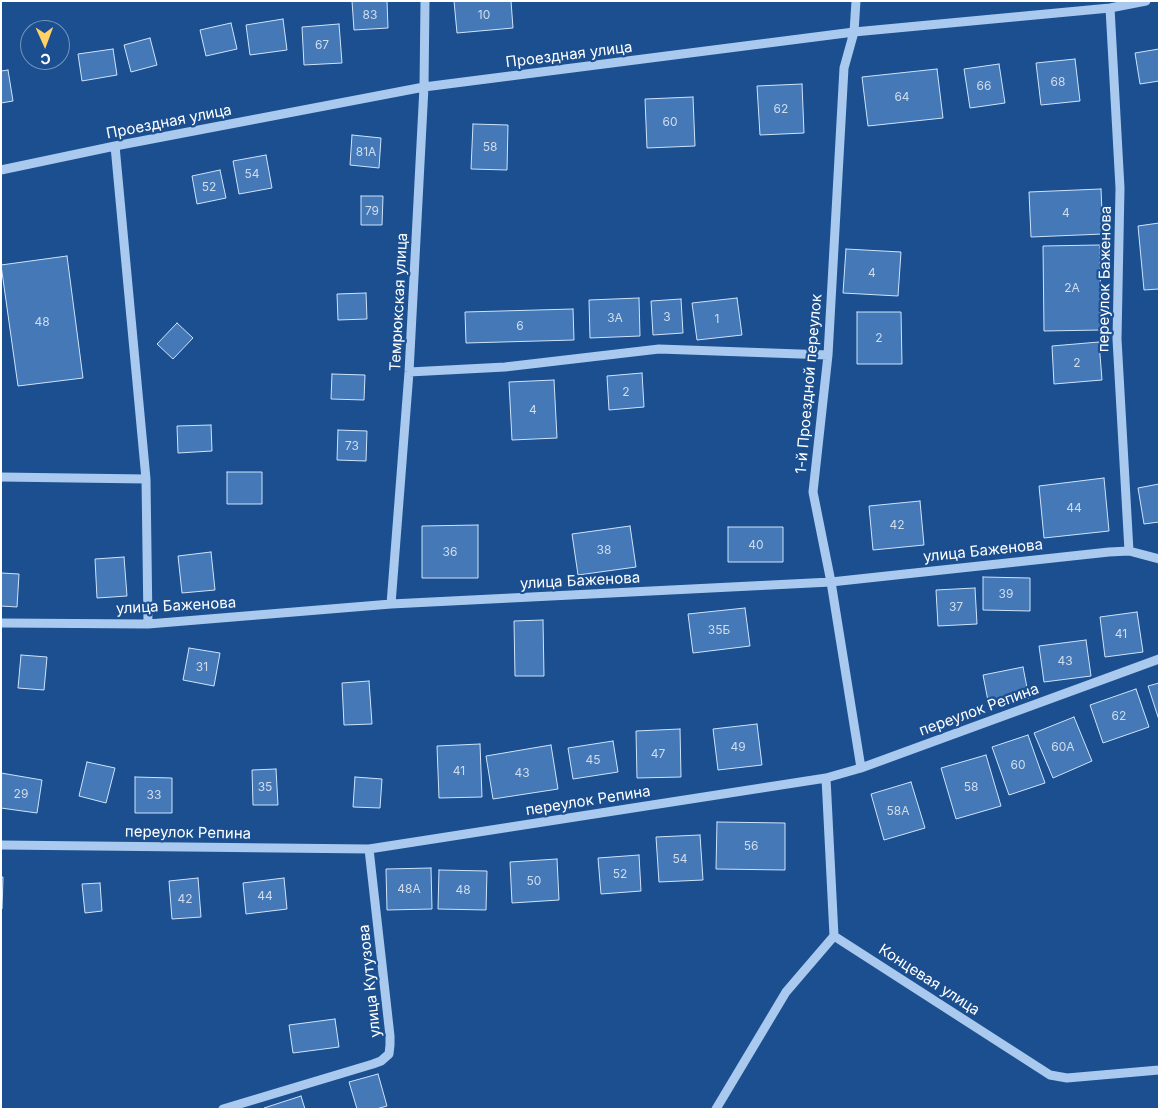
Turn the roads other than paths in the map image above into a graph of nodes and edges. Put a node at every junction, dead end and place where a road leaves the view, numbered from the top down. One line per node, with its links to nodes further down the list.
1 (425, 1): 6 (street, Темрюкская улица)
2 (1146, 1): 4 (street, Проездная улица)
3 (859, 2): 5 (street, 1-й Проездной переулок)
4 (1110, 8): 5 (street, Проездная улица); 13 (street, переулок Баженова)
5 (854, 32): 6 (street, Проездная улица); 9 (street, 1-й Проездной переулок)
6 (424, 87): 7 (street, Проездная улица); 10 (street, Темрюкская улица)
7 (115, 146): 8 (street, Проездная улица); 12 (street)
8 (1, 170)
9 (828, 354): 10 (street); 15 (street, 1-й Проездной переулок)
10 (409, 372): 16 (street, Темрюкская улица)
11 (1, 477): 12 (street)
12 (146, 479): 18 (street)
13 (1129, 551): 14 (street, улица Баженова); 15 (street, улица Баженова)
14 (1159, 559)
15 (831, 582): 16 (street, улица Баженова); 20 (street, 1-й Проездной переулок)
16 (391, 604): 18 (street, улица Баженова)
17 (1, 623): 18 (street, улица Баженова)
18 (148, 624)
19 (1159, 660): 20 (street, переулок Репина)
20 (861, 768): 21 (street, переулок Репина)
21 (826, 778): 23 (street, переулок Репина); 24 (street)
22 (1, 845): 23 (street, переулок Репина)
23 (369, 849): 26 (street, улица Кутузова)
24 (834, 936): 25 (street, Концевая улица); 27 (street)
25 (1159, 1070)
26 (223, 1109)
27 (716, 1109)

